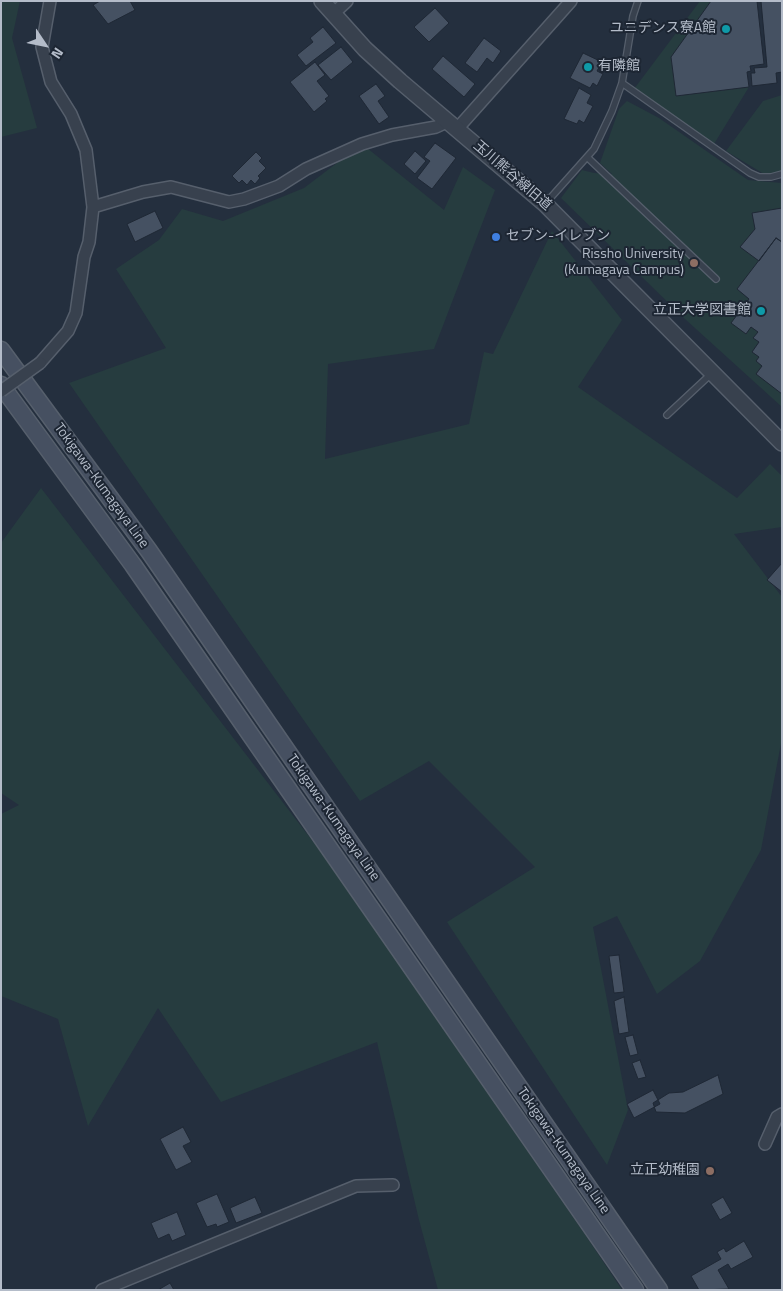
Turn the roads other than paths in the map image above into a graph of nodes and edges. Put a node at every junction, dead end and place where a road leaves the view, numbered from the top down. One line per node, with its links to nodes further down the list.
1 (50, 1): 12 (street)
2 (322, 1): 6 (street, 玉川熊谷線旧道)
3 (347, 1): 6 (street)
4 (571, 1): 8 (street)
5 (638, 1): 7 (lane)
6 (333, 14): 8 (street, 玉川熊谷線旧道)
7 (622, 83): 9 (lane); 10 (lane)
8 (453, 125): 11 (street, 玉川熊谷線旧道); 12 (street)
9 (587, 157): 11 (lane); 13 (lane)
10 (782, 174)
11 (545, 204): 15 (street, 玉川熊谷線旧道)
12 (93, 207): 17 (street, bridge)
13 (716, 279)
14 (1, 350): 25 (main road, Tokigawa-Kumagaya Line)
15 (713, 372): 18 (lane); 19 (street, 玉川熊谷線旧道)
16 (1, 386): 24 (main road, Tokigawa-Kumagaya Line)
17 (1, 391)
18 (667, 415)
19 (782, 443)
20 (782, 1114): 21 (street)
21 (765, 1144)
22 (393, 1185): 23 (street)
23 (102, 1290)
24 (635, 1290)
25 (659, 1290)

